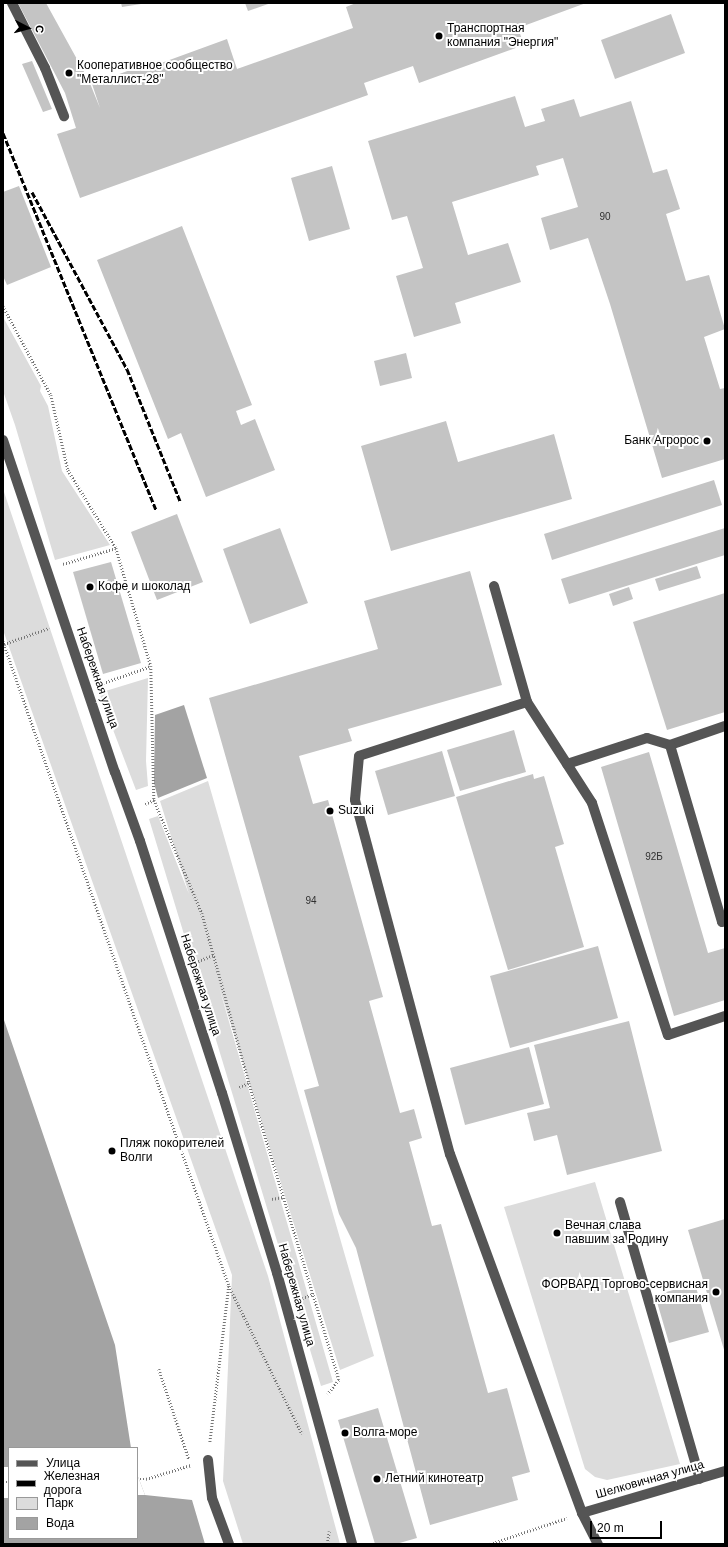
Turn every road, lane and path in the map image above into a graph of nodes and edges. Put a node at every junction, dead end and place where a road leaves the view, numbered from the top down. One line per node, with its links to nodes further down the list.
1 (12, 3): 2 (street)
2 (64, 116)
3 (3, 306): 5 (path)
4 (3, 440): 32 (street, Набережная улица)
5 (116, 548): 6 (path); 10 (path)
6 (63, 572)
7 (494, 586): 12 (street)
8 (40, 631): 9 (path)
9 (4, 643): 19 (path)
10 (151, 666): 11 (path); 21 (path)
11 (101, 683)
12 (528, 702): 15 (street); 28 (street)
13 (725, 726): 14 (street)
14 (670, 746): 15 (street); 16 (street)
15 (567, 764): 17 (street)
16 (725, 921)
17 (725, 1016)
18 (620, 1202): 27 (street)
19 (229, 1286): 22 (path); 23 (path)
20 (160, 1369): 24 (path)
21 (326, 1398)
22 (305, 1440)
23 (208, 1460): 24 (path); 30 (street)
24 (192, 1465): 26 (path)
25 (725, 1471): 27 (street, Шелковичная улица)
26 (138, 1479)
27 (700, 1479): 28 (street, Шелковичная улица)
28 (582, 1513): 33 (path); 34 (street)
29 (329, 1527): 31 (path)
30 (229, 1544)
31 (327, 1544)
32 (352, 1544)
33 (490, 1544)
34 (598, 1544)

